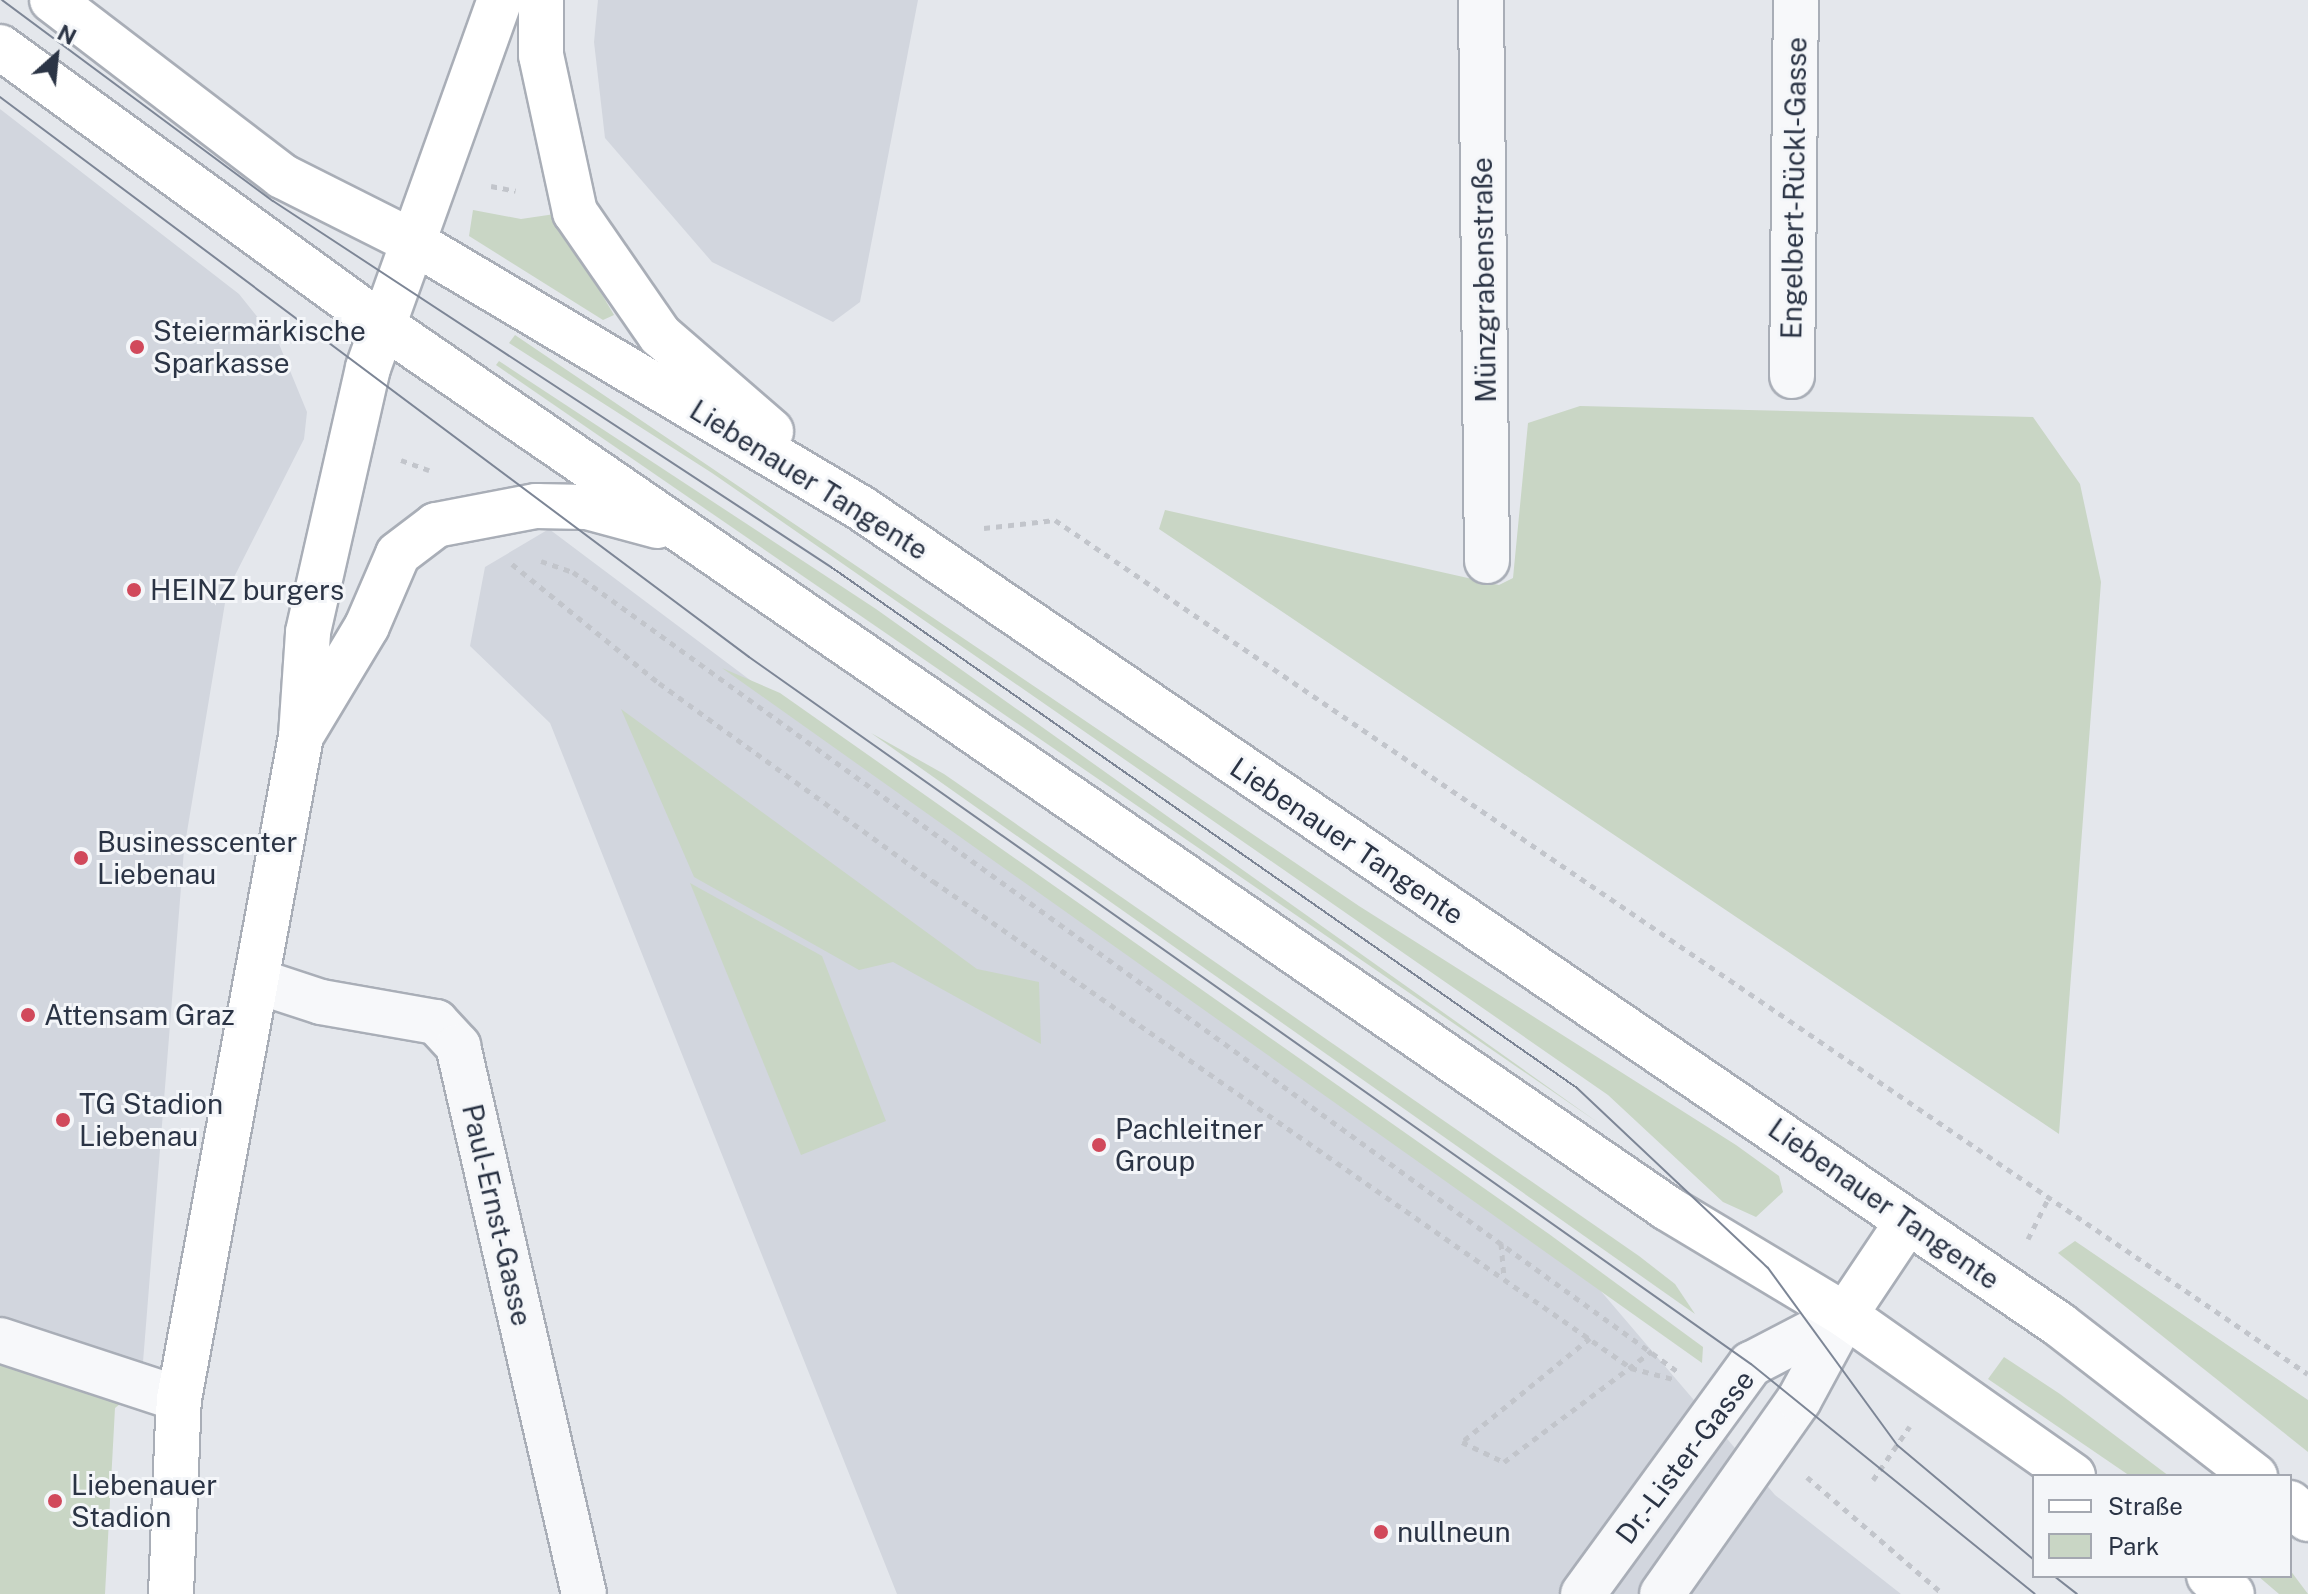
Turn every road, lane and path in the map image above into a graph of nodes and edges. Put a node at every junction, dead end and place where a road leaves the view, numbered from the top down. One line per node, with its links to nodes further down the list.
1 (52, 0): 9 (main road, Liebenauer Tangente)
2 (500, 0): 9 (main road)
3 (541, 0): 12 (main road)
4 (1481, 0): 17 (street, Münzgrabenstraße)
5 (1796, 0): 11 (street, Engelbert-Rückl-Gasse)
6 (0, 47): 10 (main road)
7 (481, 184): 8 (path)
8 (528, 190)
9 (415, 243): 10 (main road); 12 (main road, Liebenauer Tangente)
10 (381, 324): 14 (main road); 18 (main road)
11 (1792, 376)
12 (861, 508): 21 (main road, Liebenauer Tangente)
13 (971, 530): 20 (path)
14 (691, 535): 18 (main road); 25 (main road)
15 (498, 553): 24 (path)
16 (529, 557): 22 (path)
17 (1487, 561)
18 (301, 736): 19 (main road)
19 (257, 981): 31 (main road); 41 (street, Paul-Ernst-Gasse)
20 (2049, 1197): 23 (path); 30 (path)
21 (1908, 1221): 25 (main road); 35 (main road, Liebenauer Tangente)
22 (1501, 1242): 24 (path); 28 (path)
23 (2022, 1252)
24 (1504, 1278): 26 (path)
25 (1845, 1315): 34 (main road); 42 (street, Dr.-Lister-Gasse); 43 (street, Dr.-Lister-Gasse)
26 (1590, 1338): 29 (path); 29 (path)
27 (0, 1340): 31 (street)
28 (1652, 1351): 29 (path); 29 (path)
29 (1631, 1368)
30 (2308, 1374)
31 (179, 1399): 40 (main road)
32 (1906, 1432): 36 (path)
33 (1802, 1472): 44 (path)
34 (2070, 1474)
35 (2252, 1474)
36 (1873, 1480)
37 (2292, 1505): 38 (main road)
38 (2308, 1519)
39 (2212, 1578): 45 (main road)
40 (171, 1594)
41 (584, 1594)
42 (1583, 1594)
43 (1662, 1594)
44 (1943, 1594)
45 (2232, 1594)

